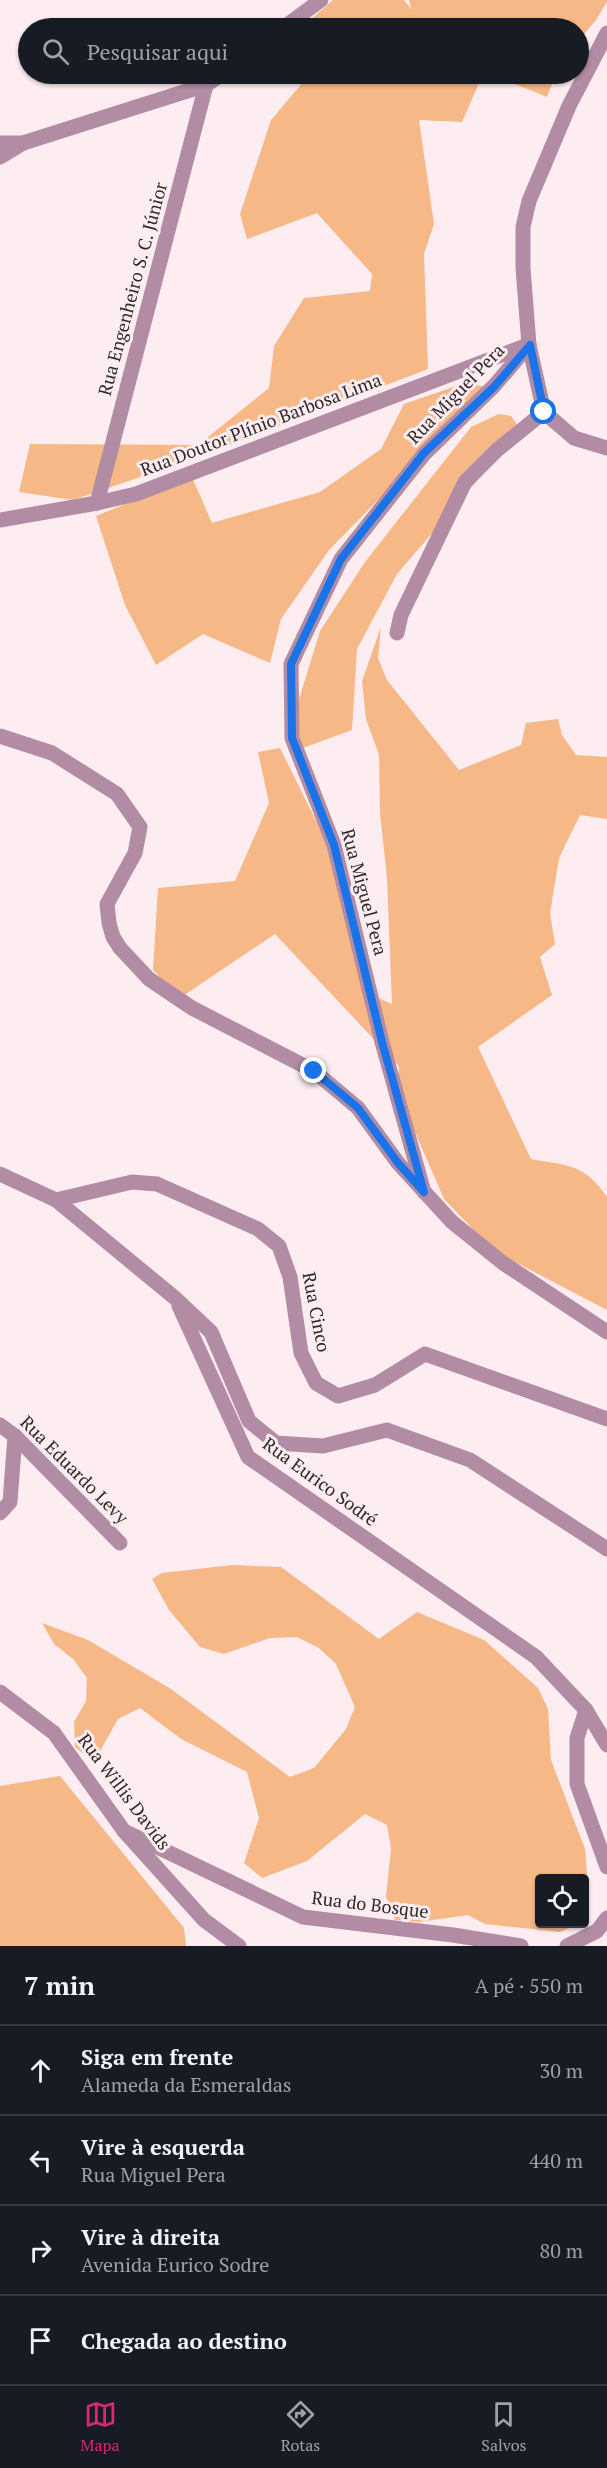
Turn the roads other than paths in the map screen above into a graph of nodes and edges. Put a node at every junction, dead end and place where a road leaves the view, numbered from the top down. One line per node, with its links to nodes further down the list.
1 (321, 0): 2 (street)
2 (297, 18)
3 (607, 33): 4 (street)
4 (589, 68)
5 (580, 84): 10 (street)
6 (206, 85): 8 (street); 13 (street, Rua Engenheiro S. C. Júnior)
7 (0, 143): 8 (street)
8 (22, 143): 9 (street)
9 (0, 157)
10 (530, 345): 11 (street); 13 (street, Rua Doutor Plínio Barbosa Lima); 18 (street, Rua Miguel Pera)
11 (544, 412): 12 (street); 15 (street)
12 (607, 448)
13 (97, 503): 14 (street, Rua Doutor Plínio Barbosa Lima)
14 (0, 520)
15 (397, 633)
16 (0, 736): 18 (street)
17 (0, 1174): 19 (street, Rua Eurico Sodré)
18 (424, 1192): 21 (street, Rua Miguel Pera)
19 (56, 1200): 20 (street, Rua Eurico Sodré); 22 (street, Rua Cinco)
20 (175, 1298): 27 (street); 29 (street, Rua Eurico Sodré)
21 (607, 1332)
22 (607, 1419)
23 (0, 1425): 24 (street, Rua Eduardo Levy)
24 (15, 1436): 25 (street); 26 (street, Rua Eduardo Levy)
25 (0, 1513)
26 (120, 1543)
27 (607, 1549)
28 (0, 1692): 31 (street, Rua Willis Davids)
29 (586, 1710): 30 (street, Rua Eurico Sodré); 32 (street)
30 (607, 1744)
31 (124, 1831): 34 (street, Rua Willis Davids); 35 (street, Rua do Bosque)
32 (607, 1867)
33 (607, 1918): 36 (street)
34 (239, 1946)
35 (521, 1946)
36 (567, 1946)

